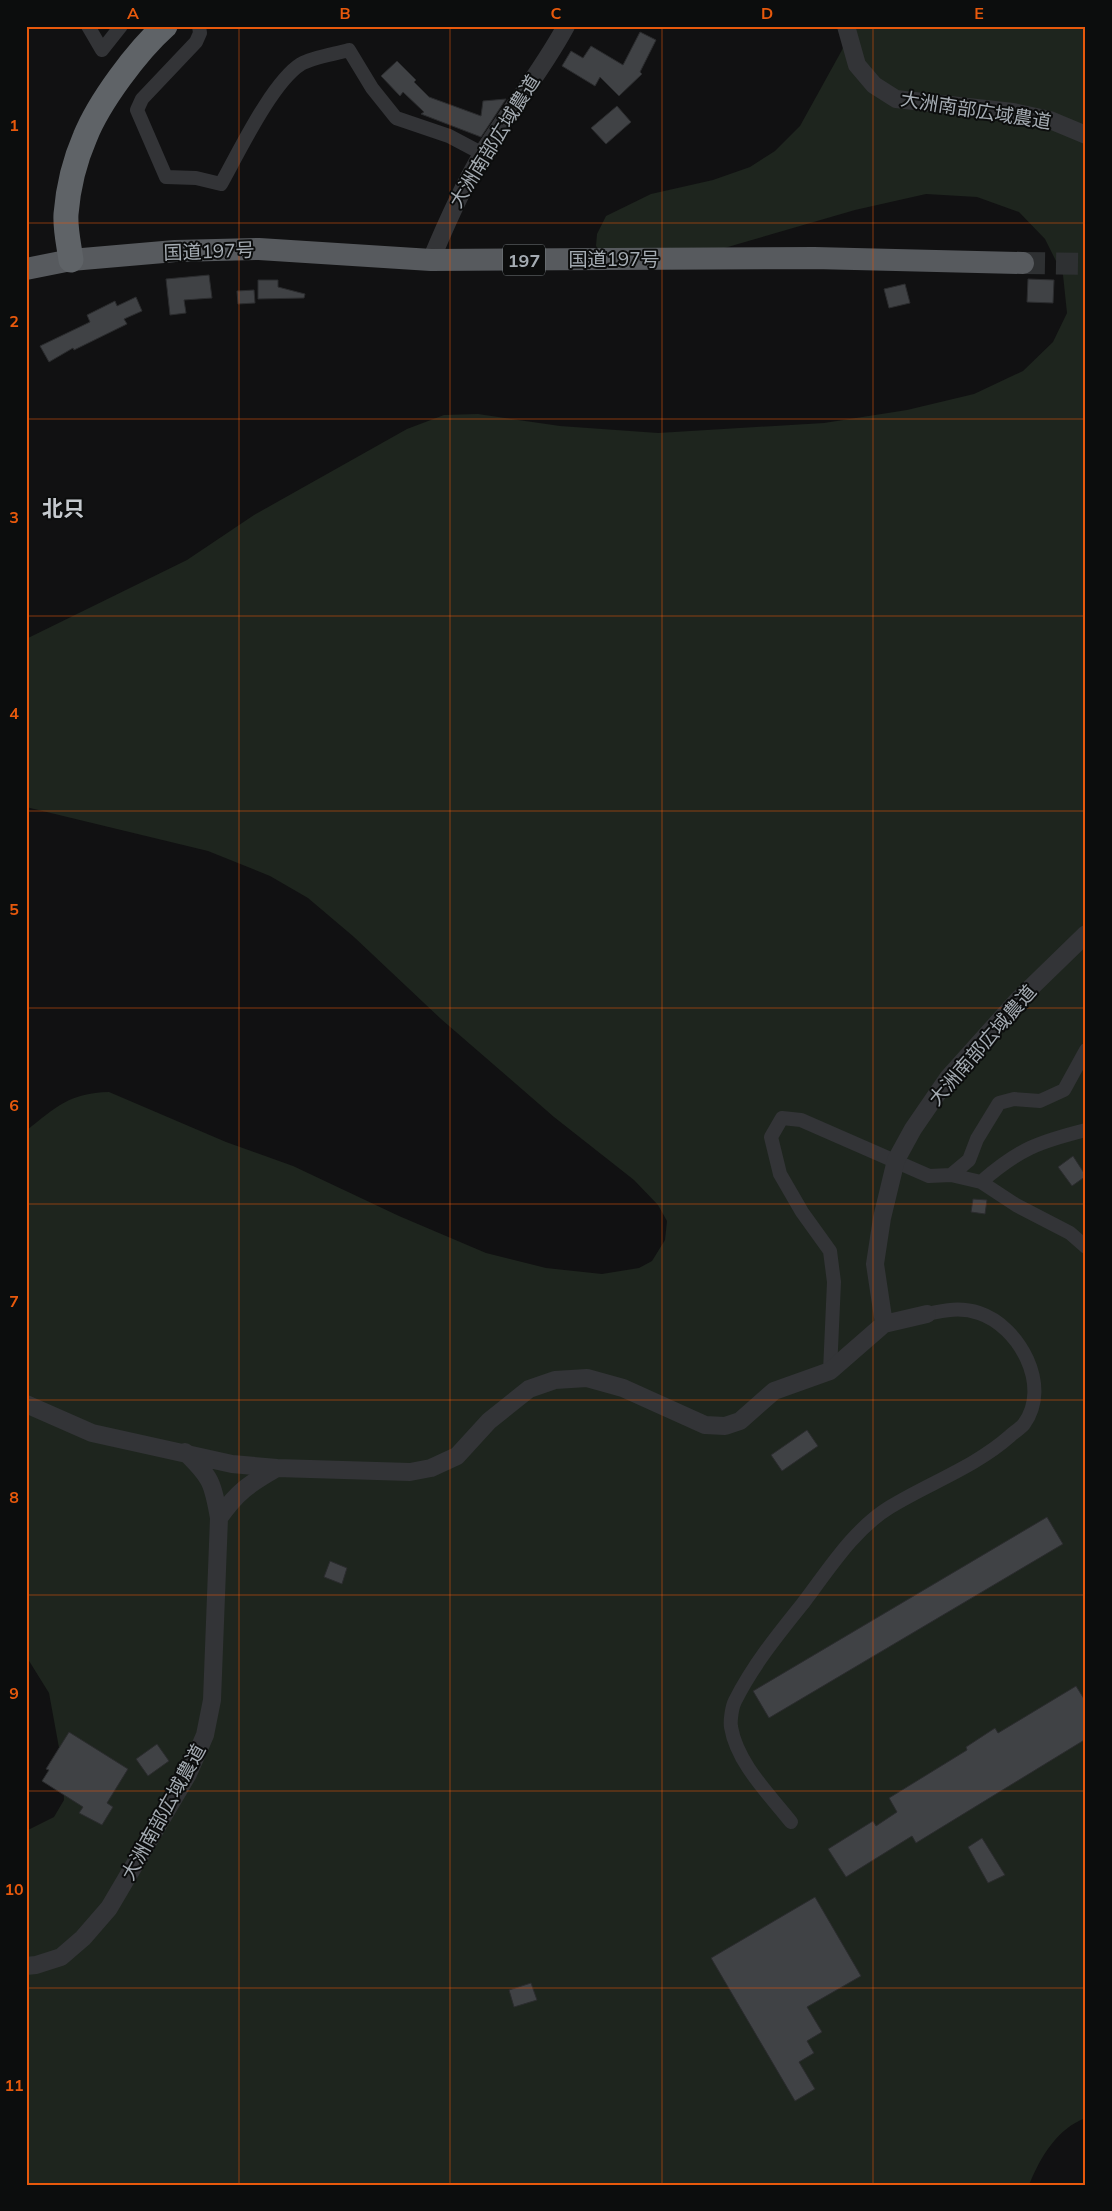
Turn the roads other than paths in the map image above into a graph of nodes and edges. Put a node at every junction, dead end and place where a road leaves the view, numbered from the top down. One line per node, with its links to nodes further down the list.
1 (88, 26): 2 (street)
2 (121, 26)
3 (165, 26): 9 (highway)
4 (198, 26): 8 (street)
5 (566, 26): 8 (street, 大洲南部広域農道)
6 (846, 26): 7 (street, 大洲南部広域農道)
7 (1086, 135)
8 (482, 154): 10 (street, 大洲南部広域農道)
9 (71, 260): 10 (highway, 国道197号 / 197); 12 (highway, 国道197号 / 197)
10 (431, 260): 11 (highway, 国道197号 / 197)
11 (1023, 262)
12 (26, 269)
13 (1086, 934): 16 (street, 大洲南部広域農道)
14 (1086, 1050): 17 (street)
15 (1086, 1130): 18 (street)
16 (896, 1160): 17 (street); 21 (street, 大洲南部広域農道); 22 (street)
17 (950, 1175): 18 (street)
18 (981, 1182): 19 (street)
19 (1086, 1247)
20 (927, 1314): 21 (street); 27 (street)
21 (884, 1324): 22 (street)
22 (830, 1371): 25 (street)
23 (26, 1404): 24 (street)
24 (185, 1452): 25 (street); 26 (street, 大洲南部広域農道)
25 (277, 1468): 26 (street)
26 (219, 1518): 28 (street, 大洲南部広域農道)
27 (791, 1822)
28 (26, 1966)

